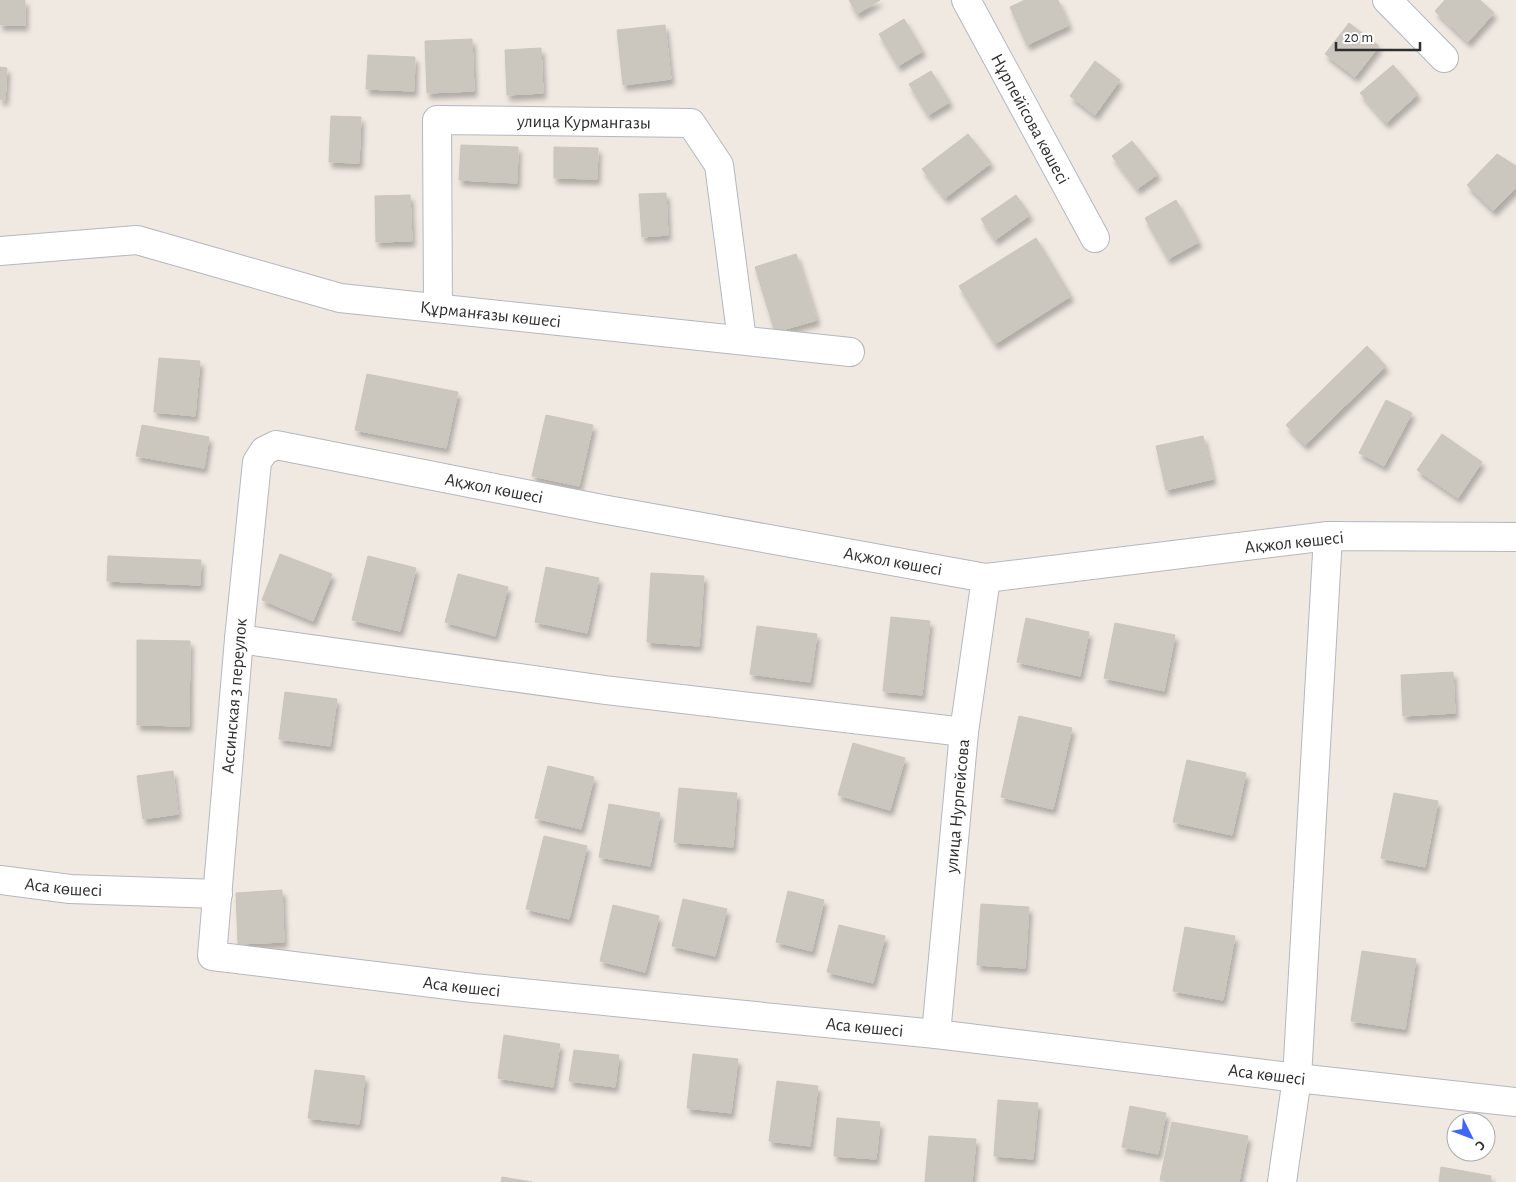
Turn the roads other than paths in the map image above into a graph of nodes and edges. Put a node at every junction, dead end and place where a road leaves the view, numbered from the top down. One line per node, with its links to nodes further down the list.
1 (966, 0): 4 (street, Нұрпейісова көшесі)
2 (1388, 0): 3 (street)
3 (1444, 58)
4 (1095, 238)
5 (0, 251): 6 (street, Құрманғазы көшесі)
6 (438, 308): 7 (street, Құрманғазы көшесі); 7 (street, улица Курмангазы)
7 (742, 340): 8 (street, Құрманғазы көшесі)
8 (850, 352)
9 (276, 445): 12 (street, Ақжол көшесі); 13 (street, Ассинская 3 переулок)
10 (1328, 536): 11 (street, Ақжол көшесі); 12 (street, Ақжол көшесі); 19 (street)
11 (1516, 537)
12 (986, 578): 14 (street, улица Нурпейсова)
13 (239, 638): 14 (street); 16 (street, Ассинская 3 переулок)
14 (964, 732): 18 (street, улица Нурпейсова)
15 (0, 880): 16 (street, Аса көшесі)
16 (218, 894): 17 (street, Ассинская 3 переулок)
17 (212, 956): 18 (street, Аса көшесі)
18 (936, 1034): 19 (street, Аса көшесі)
19 (1297, 1078): 20 (street, Аса көшесі); 21 (street)
20 (1516, 1102)
21 (1282, 1182)

